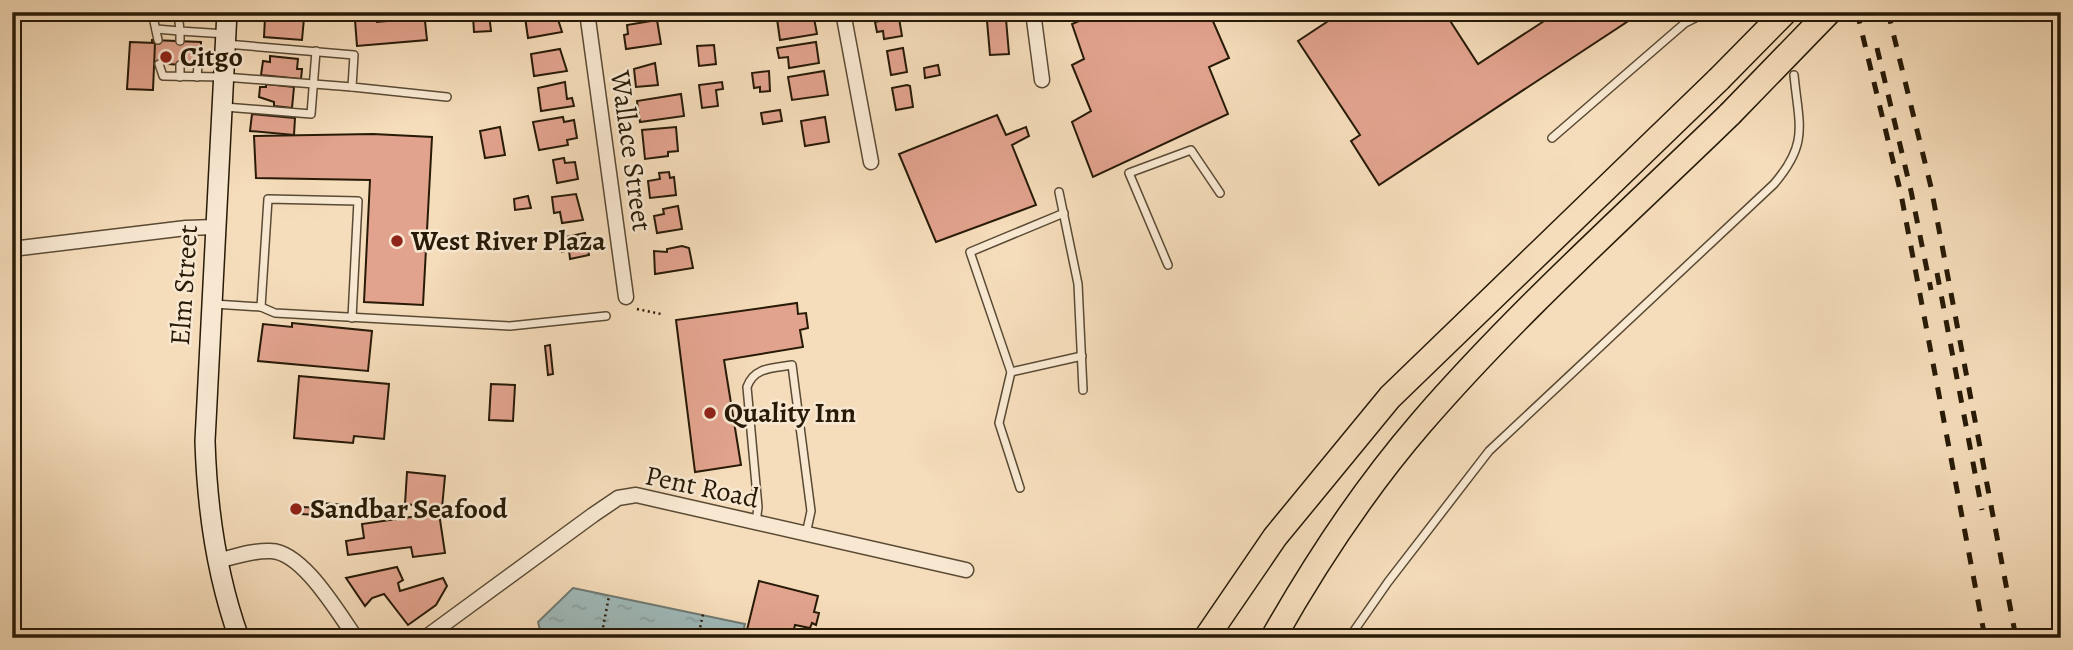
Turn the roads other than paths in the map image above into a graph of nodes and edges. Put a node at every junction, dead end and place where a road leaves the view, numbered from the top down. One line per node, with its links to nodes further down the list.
1 (152, 12): 10 (lane)
2 (178, 12): 11 (lane)
3 (227, 12): 13 (main road, Elm Street)
4 (587, 12): 38 (street, Wallace Street)
5 (843, 12): 31 (street)
6 (1033, 12): 25 (street)
7 (1707, 12): 30 (lane)
8 (1786, 12): 54 (highway, bridge)
9 (1829, 12): 55 (highway, bridge)
10 (156, 29): 11 (lane); 14 (lane)
11 (180, 31): 12 (lane); 15 (lane)
12 (200, 31): 13 (lane); 16 (lane)
13 (226, 39): 17 (lane); 24 (main road, Elm Street)
14 (158, 40)
15 (180, 41)
16 (199, 42)
17 (316, 51): 26 (lane); 27 (lane)
18 (159, 64): 22 (lane)
19 (180, 65): 22 (lane)
20 (198, 65): 23 (lane)
21 (1794, 75): 56 (lane)
22 (180, 77): 23 (lane)
23 (197, 77): 24 (lane)
24 (224, 77): 26 (lane); 29 (main road, Elm Street)
25 (1042, 80)
26 (313, 84): 27 (lane); 29 (lane)
27 (352, 87): 28 (lane)
28 (447, 97)
29 (222, 106): 35 (main road, Elm Street)
30 (1552, 138)
31 (871, 162)
32 (1059, 192): 34 (lane)
33 (1220, 193): 37 (lane)
34 (1063, 213): 43 (lane); 44 (lane)
35 (215, 227): 36 (street); 39 (main road, Elm Street)
36 (12, 249)
37 (1168, 265)
38 (626, 297)
39 (210, 303): 40 (lane); 49 (main road, Elm Street)
40 (261, 307): 42 (lane); 42 (lane)
41 (606, 316): 42 (lane)
42 (352, 318)
43 (1082, 356): 44 (lane); 45 (lane)
44 (1011, 372): 46 (lane)
45 (1083, 390)
46 (1020, 488)
47 (756, 523): 48 (street, Pent Road); 48 (lane); 53 (street, Pent Road)
48 (806, 534): 50 (street, Pent Road)
49 (217, 561): 51 (main road, Elm Street); 52 (street)
50 (966, 570)
51 (239, 638)
52 (356, 638)
53 (425, 638)
54 (1206, 638)
55 (1273, 638)
56 (1349, 638)

